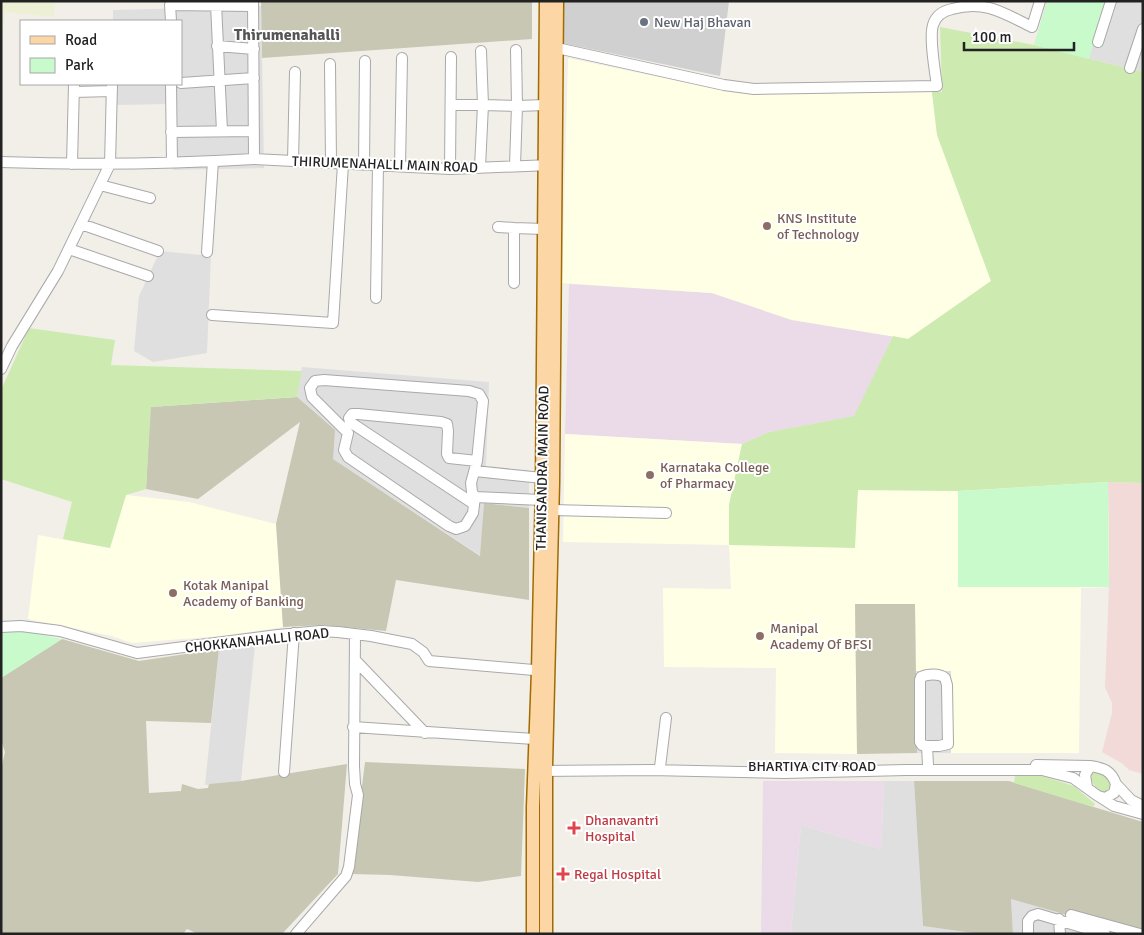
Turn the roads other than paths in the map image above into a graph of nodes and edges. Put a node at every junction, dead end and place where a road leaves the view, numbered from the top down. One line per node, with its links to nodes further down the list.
1 (546, 1): 29 (main road, THANISANDRA MAIN ROAD)
2 (557, 1): 11 (main road, THANISANDRA MAIN ROAD)
3 (1040, 1): 11 (street)
4 (1111, 1): 9 (street)
5 (253, 3): 6 (street); 12 (street)
6 (216, 4): 7 (street); 10 (street)
7 (171, 20)
8 (1143, 28): 19 (street)
9 (1098, 42)
10 (217, 46): 12 (street); 22 (street)
11 (557, 48): 45 (main road, THANISANDRA MAIN ROAD)
12 (254, 49): 21 (street)
13 (516, 50): 30 (street)
14 (481, 52): 28 (street)
15 (450, 57): 27 (street)
16 (402, 58): 46 (street)
17 (366, 61): 43 (street)
18 (330, 64): 39 (street)
19 (1130, 68)
20 (295, 72): 35 (street)
21 (254, 78): 22 (street); 32 (street)
22 (219, 80): 23 (street); 31 (street)
23 (182, 82)
24 (171, 85): 33 (street)
25 (112, 87): 26 (street); 41 (street)
26 (74, 88): 40 (street)
27 (451, 105): 28 (street); 49 (street)
28 (482, 105): 30 (street); 48 (street)
29 (545, 105): 30 (street); 45 (main road, THANISANDRA MAIN ROAD)
30 (517, 106): 47 (street)
31 (222, 131): 32 (street); 33 (street)
32 (254, 131): 34 (street)
33 (171, 132): 38 (street)
34 (254, 159): 35 (street, THIRUMENAHALLI MAIN ROAD); 37 (street, THIRUMENAHALLI MAIN ROAD)
35 (293, 161): 39 (street, THIRUMENAHALLI MAIN ROAD)
36 (1, 162): 40 (street, THIRUMENAHALLI MAIN ROAD)
37 (213, 162): 38 (street, THIRUMENAHALLI MAIN ROAD); 58 (street)
38 (172, 163): 41 (street, THIRUMENAHALLI MAIN ROAD)
39 (331, 163): 42 (street, THIRUMENAHALLI MAIN ROAD)
40 (72, 164): 41 (street, THIRUMENAHALLI MAIN ROAD)
41 (110, 164): 50 (street)
42 (343, 164): 43 (street, THIRUMENAHALLI MAIN ROAD); 62 (street)
43 (364, 165): 44 (street, THIRUMENAHALLI MAIN ROAD)
44 (378, 165): 46 (street, THIRUMENAHALLI MAIN ROAD); 61 (street)
45 (550, 165): 47 (street, THIRUMENAHALLI MAIN ROAD); 55 (main road, THANISANDRA MAIN ROAD); 68 (main road, THANISANDRA MAIN ROAD)
46 (400, 166): 49 (street, THIRUMENAHALLI MAIN ROAD)
47 (516, 166): 48 (street, THIRUMENAHALLI MAIN ROAD)
48 (480, 168): 49 (street, THIRUMENAHALLI MAIN ROAD)
49 (450, 169)
50 (100, 186): 51 (street); 52 (street)
51 (150, 198)
52 (81, 224): 56 (street); 57 (street)
53 (498, 227): 54 (street)
54 (514, 228): 55 (street); 60 (street)
55 (544, 229): 65 (main road, THANISANDRA MAIN ROAD)
56 (69, 249): 59 (street); 63 (street)
57 (158, 251)
58 (207, 252)
59 (148, 276)
60 (514, 283)
61 (376, 298)
62 (212, 315)
63 (1, 369)
64 (476, 466): 65 (street); 66 (street); 66 (street); 66 (street)
65 (542, 478): 67 (main road, THANISANDRA MAIN ROAD)
66 (475, 500): 67 (street)
67 (542, 500): 74 (main road, THANISANDRA MAIN ROAD)
68 (553, 510): 69 (street); 74 (main road, THANISANDRA MAIN ROAD)
69 (666, 513)
70 (1, 626): 71 (street, CHOKKANAHALLI ROAD)
71 (294, 633): 72 (street, CHOKKANAHALLI ROAD); 86 (street)
72 (355, 634): 73 (street); 74 (street, CHOKKANAHALLI ROAD)
73 (356, 661): 76 (street); 77 (street)
74 (543, 671): 78 (main road, THANISANDRA MAIN ROAD); 83 (main road, THANISANDRA MAIN ROAD)
75 (666, 718): 82 (street)
76 (353, 727): 77 (street); 94 (street)
77 (425, 733): 78 (street)
78 (534, 739): 83 (main road, THANISANDRA MAIN ROAD)
79 (927, 746): 79 (street); 80 (street)
80 (928, 765): 81 (street, BHARTIYA CITY ROAD); 85 (street, BHARTIYA CITY ROAD)
81 (1090, 766): 87 (street, BHARTIYA CITY ROAD); 88 (street)
82 (660, 767): 83 (street, BHARTIYA CITY ROAD); 84 (street, BHARTIYA CITY ROAD)
83 (540, 768): 84 (street, BHARTIYA CITY ROAD); 95 (main road, THANISANDRA MAIN ROAD); 96 (main road, THANISANDRA MAIN ROAD)
84 (699, 769): 85 (street, BHARTIYA CITY ROAD)
85 (784, 770): 88 (street, BHARTIYA CITY ROAD)
86 (284, 772)
87 (1116, 784): 89 (street); 90 (street, BHARTIYA CITY ROAD)
88 (1087, 787): 89 (street, BHARTIYA CITY ROAD)
89 (1098, 796): 91 (street, BHARTIYA CITY ROAD)
90 (1143, 806)
91 (1143, 814)
92 (1071, 915): 100 (street)
93 (1059, 919): 97 (street); 98 (street); 99 (street)
94 (296, 934)
95 (532, 934)
96 (546, 934)
97 (1028, 934)
98 (1060, 934)
99 (1105, 934)
100 (1140, 934)

